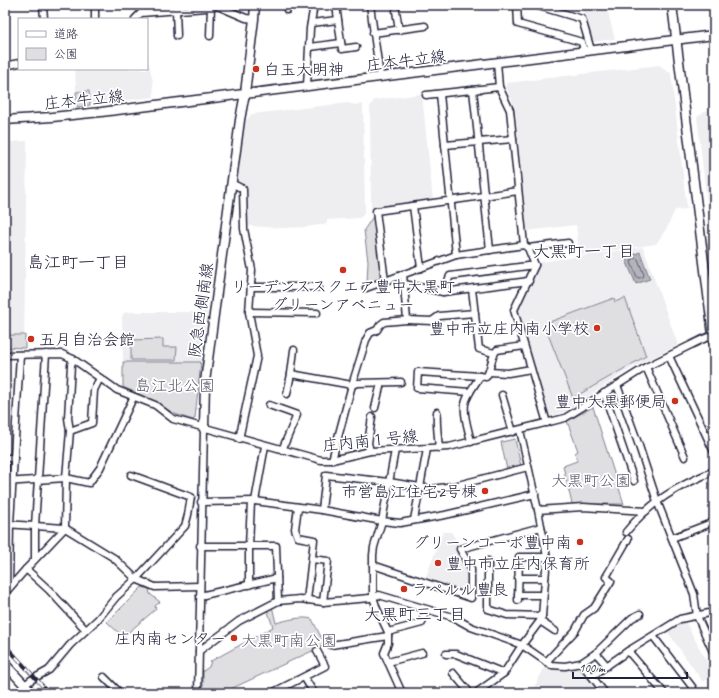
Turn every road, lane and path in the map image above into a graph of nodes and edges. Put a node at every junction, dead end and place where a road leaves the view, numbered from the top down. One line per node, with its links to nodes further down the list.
1 (43, 5): 14 (street)
2 (95, 5): 15 (street)
3 (208, 5): 12 (street); 17 (street); 25 (street)
4 (255, 5): 17 (street, 阪急西側南線)
5 (314, 5): 19 (street)
6 (336, 5): 18 (street)
7 (370, 5): 22 (street)
8 (517, 5): 30 (street)
9 (535, 5): 11 (street)
10 (672, 5): 26 (street)
11 (554, 8): 30 (street)
12 (176, 10): 16 (street); 24 (street)
13 (396, 11): 21 (street)
14 (44, 18)
15 (95, 18)
16 (136, 18)
17 (254, 19): 38 (street, 阪急西側南線)
18 (338, 20): 19 (street); 27 (street)
19 (311, 23): 28 (street)
20 (425, 26): 21 (street)
21 (399, 30): 22 (street)
22 (373, 34): 34 (street)
23 (714, 35): 26 (street, 庄本牛立線)
24 (178, 36)
25 (210, 36)
26 (676, 40): 30 (street, 庄本牛立線); 65 (street)
27 (341, 43): 28 (street); 29 (street)
28 (310, 47): 35 (street)
29 (356, 47)
30 (588, 51): 31 (street, 庄本牛立線)
31 (497, 62): 34 (street, 庄本牛立線); 36 (street)
32 (18, 63): 33 (street)
33 (5, 66)
34 (380, 77): 35 (street, 庄本牛立線)
35 (307, 86): 38 (street, 庄本牛立線)
36 (499, 87): 37 (street); 42 (street)
37 (473, 90): 39 (street); 43 (street)
38 (245, 93): 41 (street, 庄本牛立線); 45 (street, 阪急西側南線)
39 (440, 94): 40 (street); 44 (street)
40 (426, 95)
41 (5, 120)
42 (512, 139): 43 (street); 46 (street)
43 (478, 142): 44 (street); 47 (street)
44 (445, 145): 48 (street)
45 (231, 183): 60 (street); 99 (street, 阪急西側南線)
46 (518, 191): 47 (street); 51 (street)
47 (484, 196): 48 (street); 52 (street)
48 (450, 200): 49 (street); 53 (street)
49 (413, 206): 55 (street); 57 (street)
50 (568, 243): 51 (street)
51 (526, 247): 52 (street); 54 (street)
52 (490, 250): 53 (street)
53 (456, 255): 55 (street)
54 (535, 265): 58 (street); 64 (street)
55 (421, 268): 56 (street)
56 (403, 274): 57 (street); 59 (street)
57 (385, 281): 62 (street)
58 (528, 281): 63 (street); 71 (street)
59 (404, 284): 64 (street); 69 (street)
60 (251, 287): 61 (street); 66 (street)
61 (318, 287)
62 (366, 288)
63 (472, 289): 64 (street); 68 (street)
64 (442, 292)
65 (712, 303): 70 (street)
66 (249, 312): 67 (street); 103 (street)
67 (317, 313)
68 (475, 314): 69 (street); 73 (street)
69 (407, 320): 87 (street)
70 (713, 339): 77 (street, 庄内南１号線)
71 (524, 346): 73 (street); 80 (street)
72 (294, 350): 82 (street)
73 (494, 353): 81 (street)
74 (20, 354): 75 (street, 庄内南１号線); 76 (street, 庄内南１号線); 114 (street)
75 (46, 354): 78 (street, 庄内南１号線); 120 (street)
76 (5, 355)
77 (669, 356): 79 (street, 庄内南１号線); 111 (street)
78 (73, 359): 84 (street, 庄内南１号線); 101 (street)
79 (646, 367): 88 (street, 庄内南１号線); 112 (street)
80 (531, 369): 81 (street); 98 (street)
81 (489, 372): 83 (street)
82 (291, 374): 87 (street); 91 (street)
83 (480, 376): 89 (street); 89 (street)
84 (100, 378): 93 (street, 庄内南１号線); 101 (street)
85 (381, 382): 86 (street); 87 (street); 95 (street)
86 (401, 382)
87 (352, 385): 115 (street)
88 (617, 385): 90 (street, 庄内南１号線); 128 (street)
89 (470, 392): 104 (street)
90 (604, 393): 98 (street, 庄内南１号線); 121 (street)
91 (287, 394)
92 (502, 395): 102 (street)
93 (133, 398): 99 (street, 庄内南１号線); 119 (street)
94 (269, 406): 108 (street)
95 (375, 408)
96 (437, 412): 106 (street)
97 (372, 416): 110 (street)
98 (547, 423): 100 (street, 庄内南１号線)
99 (204, 428): 103 (street, 庄内南１号線); 129 (street, 阪急西側南線)
100 (520, 430): 102 (street, 庄内南１号線); 116 (street)
101 (70, 431): 119 (street)
102 (513, 432): 104 (street, 庄内南１号線)
103 (239, 439): 105 (street, 庄内南１号線)
104 (471, 442): 106 (street, 庄内南１号線)
105 (265, 446): 108 (street, 庄内南１号線); 127 (street)
106 (439, 448): 107 (street, 庄内南１号線)
107 (427, 449): 109 (street, 庄内南１号線); 125 (street)
108 (282, 450): 115 (street, 庄内南１号線)
109 (395, 450): 110 (street, 庄内南１号線); 124 (street)
110 (370, 451): 115 (street, 庄内南１号線)
111 (714, 452)
112 (685, 457)
113 (5, 458): 114 (street)
114 (14, 458): 123 (street)
115 (332, 460)
116 (528, 467): 125 (street); 126 (street)
117 (714, 471): 128 (street)
118 (131, 475): 155 (street)
119 (66, 478): 120 (street); 140 (street)
120 (38, 480): 123 (street); 138 (street)
121 (634, 481)
122 (5, 482): 123 (street)
123 (13, 482): 137 (street)
124 (389, 482): 125 (street); 131 (street); 135 (street)
125 (420, 487): 134 (street)
126 (535, 494): 132 (street); 134 (street)
127 (253, 501): 129 (street); 130 (street); 145 (street)
128 (657, 501): 133 (street); 142 (street)
129 (201, 502): 144 (street, 阪急西側南線)
130 (298, 507): 131 (street); 148 (street)
131 (322, 510): 135 (street)
132 (538, 510): 133 (street); 139 (street)
133 (646, 511): 141 (street)
134 (414, 520): 135 (street)
135 (382, 521): 150 (street)
136 (714, 522): 142 (street)
137 (7, 524): 138 (street); 158 (street)
138 (36, 526): 140 (street); 147 (street)
139 (541, 527): 146 (street); 150 (street)
140 (65, 528): 147 (street); 155 (street)
141 (626, 532)
142 (672, 538): 168 (street)
143 (628, 539): 184 (street)
144 (200, 546): 145 (street); 157 (street, 阪急西側南線)
145 (249, 546): 152 (street); 156 (street)
146 (547, 557): 153 (street); 154 (street)
147 (35, 559): 151 (street)
148 (312, 559): 162 (street); 164 (street)
149 (488, 561): 169 (street)
150 (373, 565): 161 (street)
151 (26, 568): 158 (street); 170 (street)
152 (277, 578): 156 (street); 163 (street)
153 (518, 578): 154 (street); 159 (street)
154 (544, 578): 159 (street)
155 (136, 579): 157 (street); 170 (street)
156 (249, 584): 160 (street)
157 (200, 586): 160 (street, 阪急西側南線)
158 (7, 590)
159 (543, 595): 169 (street)
160 (200, 596): 176 (street, 阪急西側南線)
161 (373, 597): 164 (street); 165 (street); 172 (street)
162 (307, 600): 163 (street); 164 (street)
163 (278, 601): 176 (street)
164 (323, 602)
165 (425, 610): 172 (street); 175 (street)
166 (714, 612): 168 (street)
167 (640, 614): 180 (street)
168 (697, 616): 173 (street); 182 (street)
169 (541, 618): 171 (street); 175 (street)
170 (86, 630): 193 (street)
171 (555, 631)
172 (388, 634): 174 (street); 183 (street)
173 (653, 636): 178 (street); 194 (street)
174 (331, 645)
175 (522, 645): 184 (street); 189 (street)
176 (199, 651): 198 (street, 阪急西側南線)
177 (317, 651): 192 (street)
178 (628, 651): 187 (street); 205 (street)
179 (422, 653): 183 (street)
180 (596, 653): 185 (street); 187 (street)
181 (446, 654): 189 (street)
182 (714, 654)
183 (388, 662): 201 (street)
184 (546, 662): 185 (street)
185 (581, 663): 190 (street)
186 (5, 664): 193 (street)
187 (607, 666): 190 (street)
188 (453, 673): 202 (street)
189 (504, 674): 203 (street)
190 (592, 676): 204 (street)
191 (104, 677): 197 (street)
192 (304, 677): 199 (street); 200 (street)
193 (25, 685): 195 (street); 196 (street)
194 (693, 688)
195 (20, 693)
196 (32, 693)
197 (120, 693)
198 (198, 693)
199 (273, 693)
200 (314, 693)
201 (402, 693)
202 (470, 693)
203 (476, 693)
204 (605, 693)
205 (664, 693)

